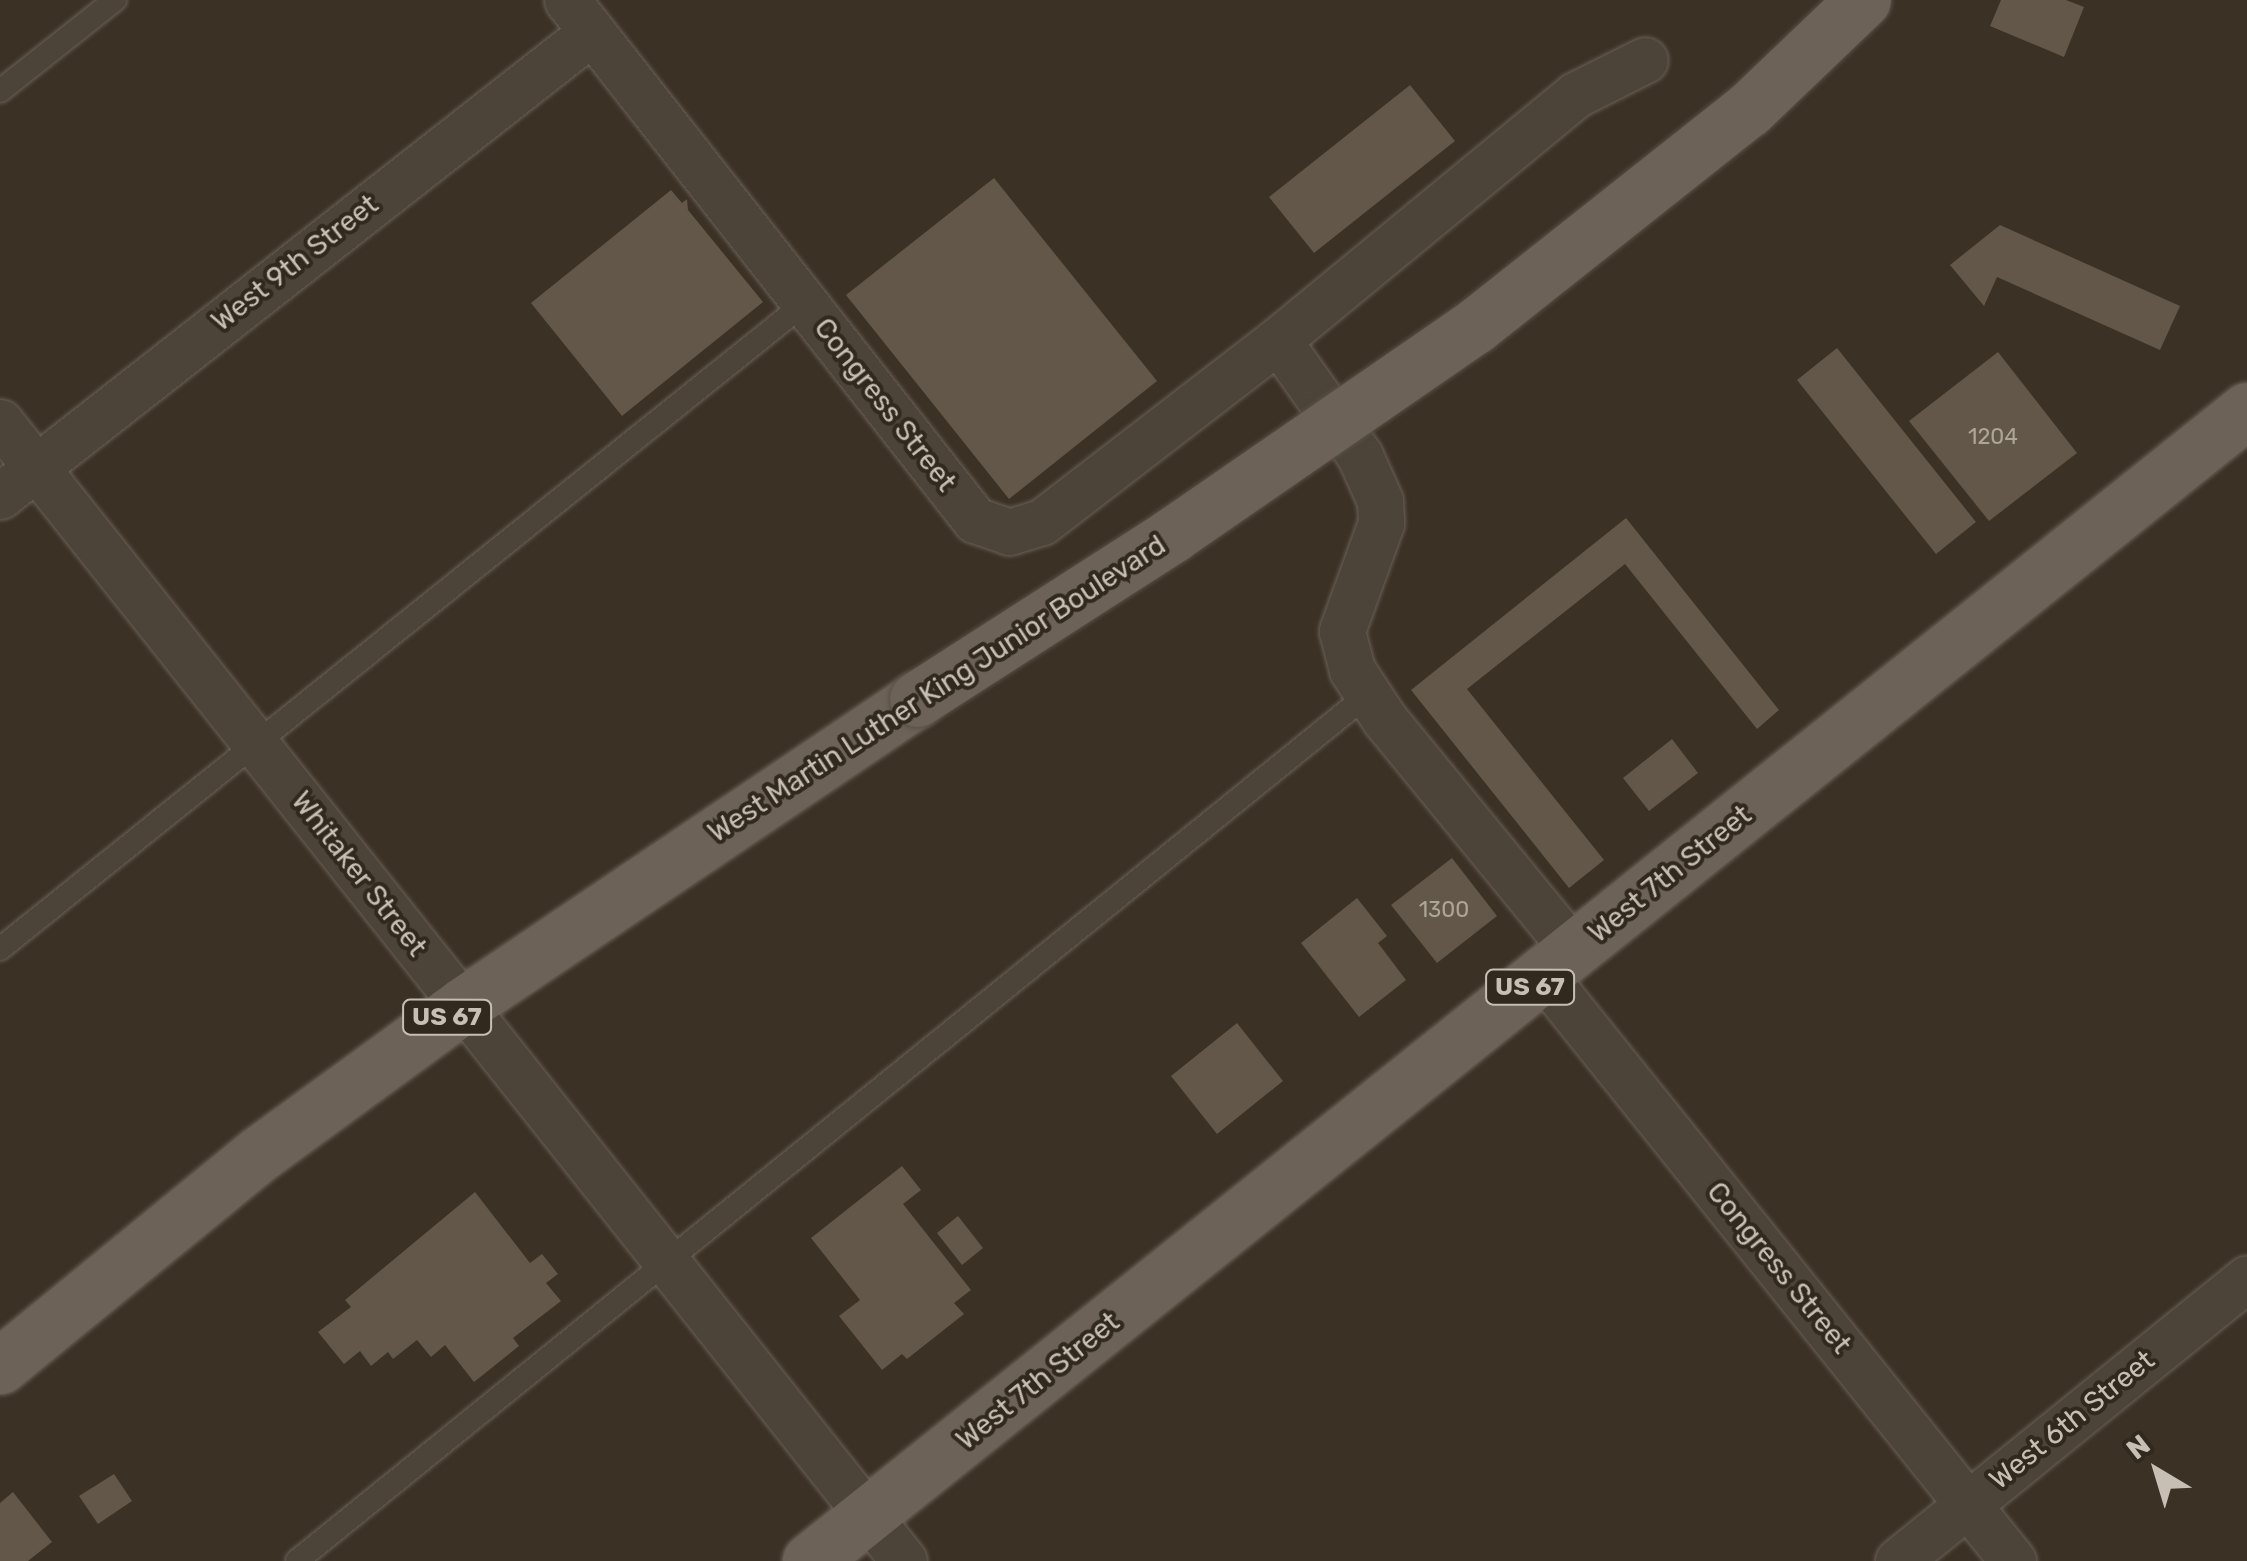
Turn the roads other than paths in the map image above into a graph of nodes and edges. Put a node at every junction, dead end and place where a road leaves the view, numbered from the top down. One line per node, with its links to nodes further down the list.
1 (115, 0): 5 (lane)
2 (1863, 0): 16 (main road, West Martin Luther King Junior Boulevard / US 67, bridge)
3 (579, 16): 6 (street, Congress Street); 10 (street, West 9th Street)
4 (1645, 60): 7 (street, Congress Street)
5 (0, 91)
6 (805, 303): 7 (street, Congress Street); 13 (lane)
7 (1278, 340): 12 (street, Congress Street)
8 (2247, 410): 15 (main road, West 7th Street / US 67)
9 (0, 422): 10 (street, Whitaker Street)
10 (36, 467): 11 (street, West 9th Street); 13 (street, Whitaker Street)
11 (0, 496)
12 (1366, 696): 15 (street, Congress Street); 17 (lane)
13 (256, 745): 14 (lane); 16 (street, Whitaker Street)
14 (0, 949)
15 (1559, 964): 20 (street, Congress Street); 21 (main road, West 7th Street / US 67)
16 (463, 1005): 17 (street, Whitaker Street); 19 (main road, West Martin Luther King Junior Boulevard / US 67)
17 (668, 1264): 21 (street, Whitaker Street); 22 (lane)
18 (2247, 1278): 20 (street, West 6th Street)
19 (0, 1366)
20 (1968, 1504): 25 (street, West 6th Street); 26 (street, Congress Street)
21 (869, 1516): 23 (main road, West 7th Street / US 67); 24 (street, Whitaker Street)
22 (296, 1561)
23 (810, 1561)
24 (904, 1561)
25 (1898, 1561)
26 (2013, 1561)

